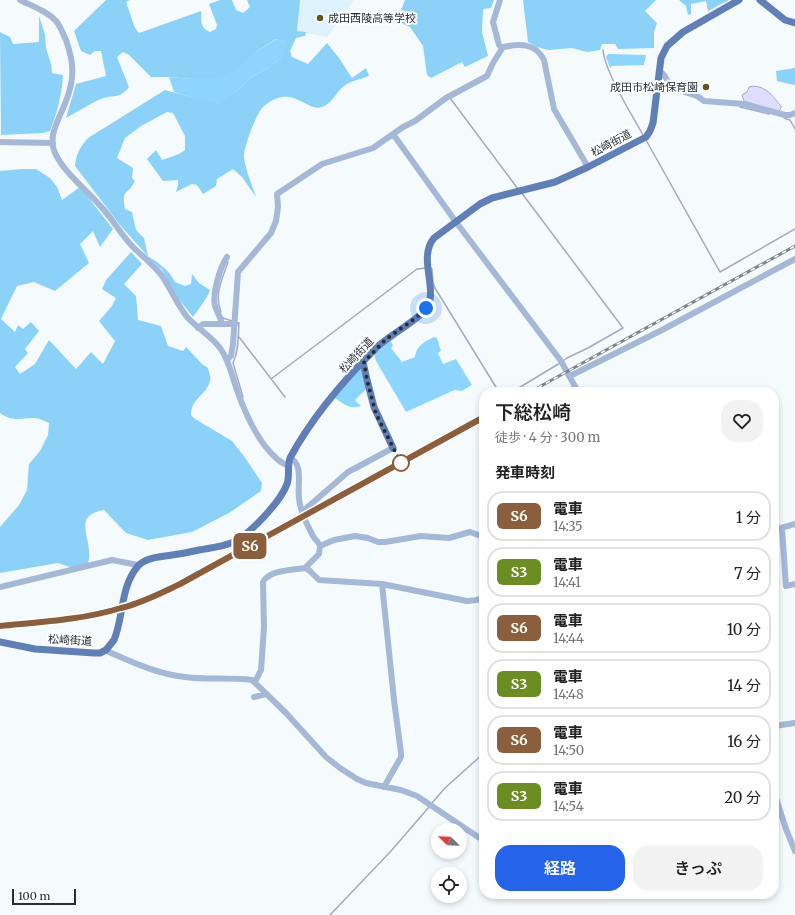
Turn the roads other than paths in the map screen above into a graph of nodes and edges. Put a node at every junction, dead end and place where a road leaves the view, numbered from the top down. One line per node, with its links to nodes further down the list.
1 (20, 0): 11 (street)
2 (500, 0): 6 (street)
3 (739, 0): 7 (main road, 松崎街道)
4 (760, 0): 5 (main road)
5 (795, 23)
6 (502, 48): 9 (street); 12 (street)
7 (660, 71): 8 (street); 12 (main road, 松崎街道)
8 (795, 113)
9 (393, 134): 13 (street); 17 (street)
10 (0, 142): 11 (street)
11 (53, 143): 18 (street)
12 (588, 167): 13 (main road, 松崎街道)
13 (456, 222): 20 (main road, 松崎街道); 21 (street)
14 (227, 257): 16 (street)
15 (795, 259): 21 (street)
16 (222, 324): 17 (street); 18 (street)
17 (235, 324): 19 (street)
18 (198, 328): 19 (street)
19 (227, 360): 24 (street)
20 (364, 362): 23 (main road); 24 (main road, 松崎街道)
21 (570, 376): 22 (street)
22 (576, 387)
23 (393, 448): 25 (street)
24 (289, 461): 25 (street); 31 (main road, 松崎街道)
25 (302, 512): 30 (street)
26 (795, 524): 27 (street)
27 (782, 528): 28 (street); 34 (street)
28 (779, 529)
29 (479, 535): 30 (street)
30 (320, 546): 32 (street)
31 (138, 565): 35 (street); 38 (main road, 松崎街道)
32 (305, 568): 33 (street); 39 (street)
33 (382, 584): 36 (street); 44 (street)
34 (795, 584)
35 (0, 587)
36 (479, 598)
37 (0, 642): 38 (main road, 松崎街道)
38 (106, 650): 39 (street)
39 (255, 682): 40 (street)
40 (266, 694): 41 (street); 44 (street)
41 (254, 697)
42 (795, 723): 43 (street)
43 (779, 725)
44 (384, 787): 46 (street)
45 (779, 807): 47 (street)
46 (479, 838)
47 (795, 851)

